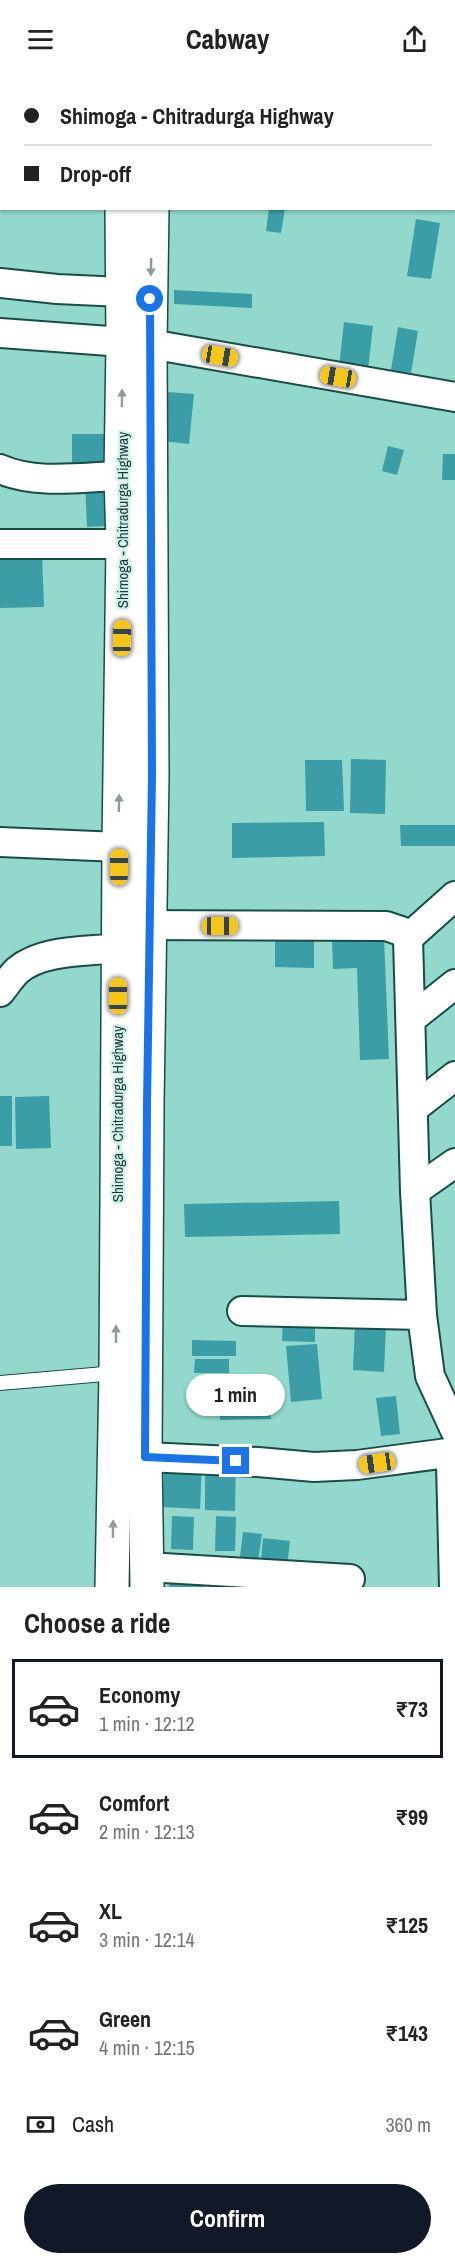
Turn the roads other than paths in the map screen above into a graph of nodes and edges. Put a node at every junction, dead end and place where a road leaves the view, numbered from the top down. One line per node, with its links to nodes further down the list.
1 (122, 210): 4 (main road, Shimoga - Chitradurga Highway)
2 (152, 210): 6 (main road, Shimoga - Chitradurga Highway, one-way to 6)
3 (0, 283): 4 (street)
4 (122, 292): 6 (main road, Shimoga - Chitradurga Highway)
5 (0, 333): 6 (street)
6 (136, 343): 7 (street); 9 (main road, Shimoga - Chitradurga Highway, one-way to 6); 15 (main road, Shimoga - Chitradurga Highway)
7 (455, 397)
8 (0, 469): 9 (street)
9 (121, 476): 11 (main road, Shimoga - Chitradurga Highway)
10 (0, 544): 11 (street)
11 (123, 544): 13 (main road, Shimoga - Chitradurga Highway, one-way to 11)
12 (0, 842): 13 (street)
13 (119, 847): 15 (main road, Shimoga - Chitradurga Highway)
14 (455, 896): 16 (street)
15 (129, 933): 16 (street); 18 (street); 26 (main road, Shimoga - Chitradurga Highway, one-way to 15); 30 (main road, Shimoga - Chitradurga Highway)
16 (408, 938): 19 (street)
17 (455, 984): 19 (street)
18 (0, 992)
19 (411, 1019): 21 (street)
20 (455, 1076): 21 (street)
21 (414, 1108): 23 (street)
22 (455, 1163): 23 (street)
23 (415, 1191): 25 (street)
24 (242, 1311): 25 (street)
25 (422, 1315): 28 (street)
26 (116, 1373): 27 (lane); 33 (main road, Shimoga - Chitradurga Highway, one-way to 26)
27 (0, 1383)
28 (455, 1430)
29 (455, 1453): 30 (street); 34 (street)
30 (145, 1457): 31 (main road, Shimoga - Chitradurga Highway)
31 (147, 1577): 32 (street)
32 (350, 1579)
33 (112, 1587)
34 (454, 1587)

